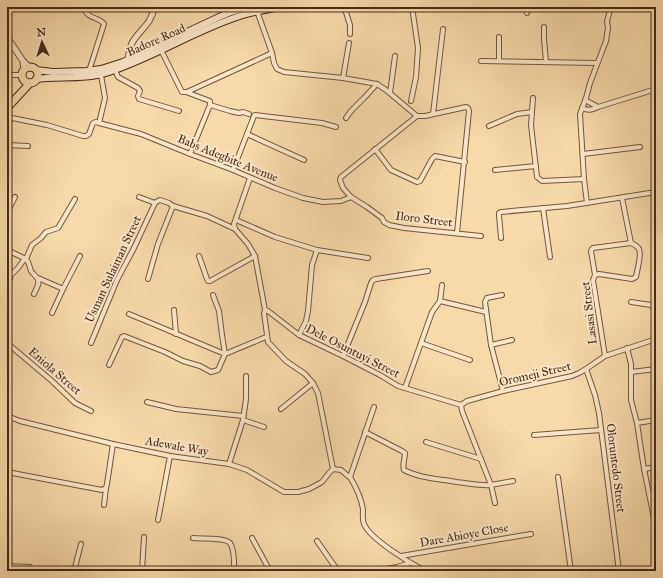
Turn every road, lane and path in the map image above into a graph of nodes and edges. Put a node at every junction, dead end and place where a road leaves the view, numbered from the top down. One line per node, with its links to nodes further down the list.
1 (84, 7): 27 (street)
2 (154, 7): 21 (street)
3 (248, 7): 9 (main road, Badore Road)
4 (282, 7): 10 (main road, Badore Road)
5 (338, 7): 14 (street)
6 (412, 7): 41 (street)
7 (525, 7): 11 (street)
8 (611, 7): 25 (street)
9 (232, 10): 21 (main road, Badore Road)
10 (257, 11): 18 (main road, Badore Road); 19 (street)
11 (527, 13)
12 (544, 27): 24 (street)
13 (443, 29): 49 (street)
14 (350, 34)
15 (7, 37): 28 (street)
16 (499, 37): 23 (street)
17 (349, 42): 31 (street)
18 (161, 50): 26 (main road, Badore Road); 35 (street)
19 (272, 52): 31 (street); 35 (street)
20 (395, 56): 36 (street)
21 (128, 59): 27 (main road, Badore Road)
22 (481, 61): 23 (street)
23 (499, 61): 24 (street)
24 (546, 62): 25 (street)
25 (597, 63): 39 (street)
26 (115, 70): 30 (main road, Badore Road); 46 (street)
27 (89, 71): 28 (main road, Badore Road)
28 (27, 72): 29 (street); 32 (main road); 32 (main road); 40 (main road)
29 (7, 75)
30 (101, 75): 32 (main road, Badore Road); 53 (street)
31 (343, 78): 33 (street)
32 (33, 81): 44 (main road)
33 (377, 84): 36 (street); 52 (street)
34 (655, 89): 37 (street); 43 (street)
35 (186, 92): 42 (street)
36 (390, 93): 50 (street)
37 (656, 95)
38 (533, 98): 47 (street)
39 (585, 100): 43 (street); 45 (street)
40 (7, 101)
41 (411, 101)
42 (210, 105): 48 (street); 61 (street)
43 (598, 107): 45 (street)
44 (7, 108)
45 (582, 108): 62 (street)
46 (179, 111)
47 (532, 112): 54 (street); 65 (street)
48 (248, 114)
49 (433, 114): 50 (street); 64 (street)
50 (417, 116): 60 (street)
51 (7, 117): 53 (street)
52 (346, 118)
53 (99, 122): 61 (street, Babs Adegbite Avenue)
54 (489, 126)
55 (336, 127): 56 (street)
56 (247, 134): 63 (street); 66 (street)
57 (7, 145): 58 (street)
58 (28, 146)
59 (640, 148): 62 (street)
60 (375, 149): 64 (street); 73 (street)
61 (190, 154): 66 (street, Babs Adegbite Avenue)
62 (583, 154): 69 (street)
63 (304, 160)
64 (465, 162): 83 (street)
65 (536, 166): 67 (street); 69 (street)
66 (233, 170): 68 (street, Babs Adegbite Avenue)
67 (495, 170)
68 (250, 178): 73 (street, Babs Adegbite Avenue); 81 (street)
69 (584, 179): 77 (street)
70 (656, 192): 74 (street)
71 (15, 197): 80 (street)
72 (139, 197): 76 (street)
73 (350, 197): 83 (street, Iloro Street)
74 (622, 198): 77 (street); 86 (street, Lasasi Street)
75 (75, 199): 94 (street)
76 (155, 203): 78 (street); 118 (street, Usman Sulaiman Street)
77 (588, 203): 79 (street)
78 (173, 206): 82 (street); 99 (street)
79 (543, 208): 85 (street); 92 (street)
80 (7, 213)
81 (236, 220): 82 (street); 88 (street)
82 (235, 229): 91 (street)
83 (457, 233): 84 (street, Iloro Street)
84 (481, 236)
85 (501, 238)
86 (631, 243): 96 (street); 96 (street, Lasasi Street)
87 (7, 250): 94 (street)
88 (317, 250): 93 (street); 113 (street)
89 (80, 256): 101 (street)
90 (199, 256): 91 (street)
91 (255, 256): 108 (street)
92 (550, 256)
93 (368, 258)
94 (26, 259): 97 (street); 98 (street)
95 (428, 271): 123 (street)
96 (595, 275): 124 (street, Lasasi Street)
97 (38, 278): 101 (street); 102 (street)
98 (10, 279)
99 (148, 279)
100 (442, 285): 105 (street)
101 (63, 289): 110 (street)
102 (34, 294)
103 (213, 295): 122 (street)
104 (502, 295): 109 (street)
105 (440, 300): 109 (street); 119 (street)
106 (630, 302): 115 (street)
107 (174, 310): 112 (street)
108 (265, 310): 113 (street, Dele Osuntuyi Street); 114 (street)
109 (486, 312): 120 (street)
110 (52, 313)
111 (129, 314): 112 (street)
112 (176, 334): 122 (street)
113 (299, 335): 123 (street, Dele Osuntuyi Street)
114 (266, 337): 122 (street); 131 (street)
115 (655, 339): 121 (street, Oromeji Street)
116 (512, 340): 120 (street)
117 (7, 343): 138 (street, Eniola Street)
118 (91, 343)
119 (421, 343): 125 (street); 132 (street)
120 (491, 345): 133 (street)
121 (627, 348): 124 (street, Oromeji Street); 129 (street)
122 (225, 354): 126 (street)
123 (343, 356): 132 (street, Dele Osuntuyi Street)
124 (605, 356): 127 (street, Oromeji Street)
125 (470, 360)
126 (109, 365)
127 (586, 369): 133 (street, Oromeji Street); 144 (street, Oloruntedo Street)
128 (656, 369): 129 (street)
129 (631, 372): 142 (street)
130 (246, 376): 140 (street)
131 (313, 383): 137 (street); 153 (street)
132 (405, 388): 135 (street, Dele Osuntuyi Street)
133 (503, 391): 135 (street, Oromeji Street)
134 (147, 402): 140 (street)
135 (461, 405): 150 (street)
136 (374, 407): 145 (street)
137 (281, 409)
138 (91, 411)
139 (7, 416): 148 (street, Adewale Way)
140 (243, 418): 143 (street); 151 (street)
141 (656, 420): 142 (street)
142 (637, 423): 154 (street)
143 (264, 427)
144 (601, 430): 146 (street); 183 (street, Oloruntedo Street)
145 (365, 432): 156 (street); 159 (street)
146 (534, 436)
147 (426, 442): 150 (street)
148 (113, 444): 149 (street, Adewale Way); 160 (street)
149 (170, 456): 151 (street, Adewale Way); 163 (street)
150 (481, 459): 159 (street)
151 (229, 464): 153 (street, Adewale Way)
152 (656, 467): 154 (street)
153 (333, 469): 156 (street)
154 (644, 469): 164 (street)
155 (7, 472): 160 (street)
156 (350, 477): 171 (street)
157 (558, 477): 182 (street)
158 (513, 481): 159 (street)
159 (491, 485): 161 (street)
160 (106, 488): 162 (street)
161 (496, 503)
162 (104, 505)
163 (158, 520)
164 (656, 528)
165 (531, 534): 171 (street, Dare Abioye Close)
166 (144, 537): 176 (street)
167 (193, 538): 177 (street)
168 (252, 538): 178 (street)
169 (317, 541): 179 (street)
170 (82, 544): 175 (street)
171 (401, 556): 172 (street)
172 (410, 563): 180 (street); 181 (street)
173 (7, 566): 174 (street)
174 (30, 567)
175 (74, 571)
176 (142, 571)
177 (234, 571)
178 (270, 571)
179 (338, 571)
180 (375, 571)
181 (425, 571)
182 (571, 571)
183 (619, 571)

